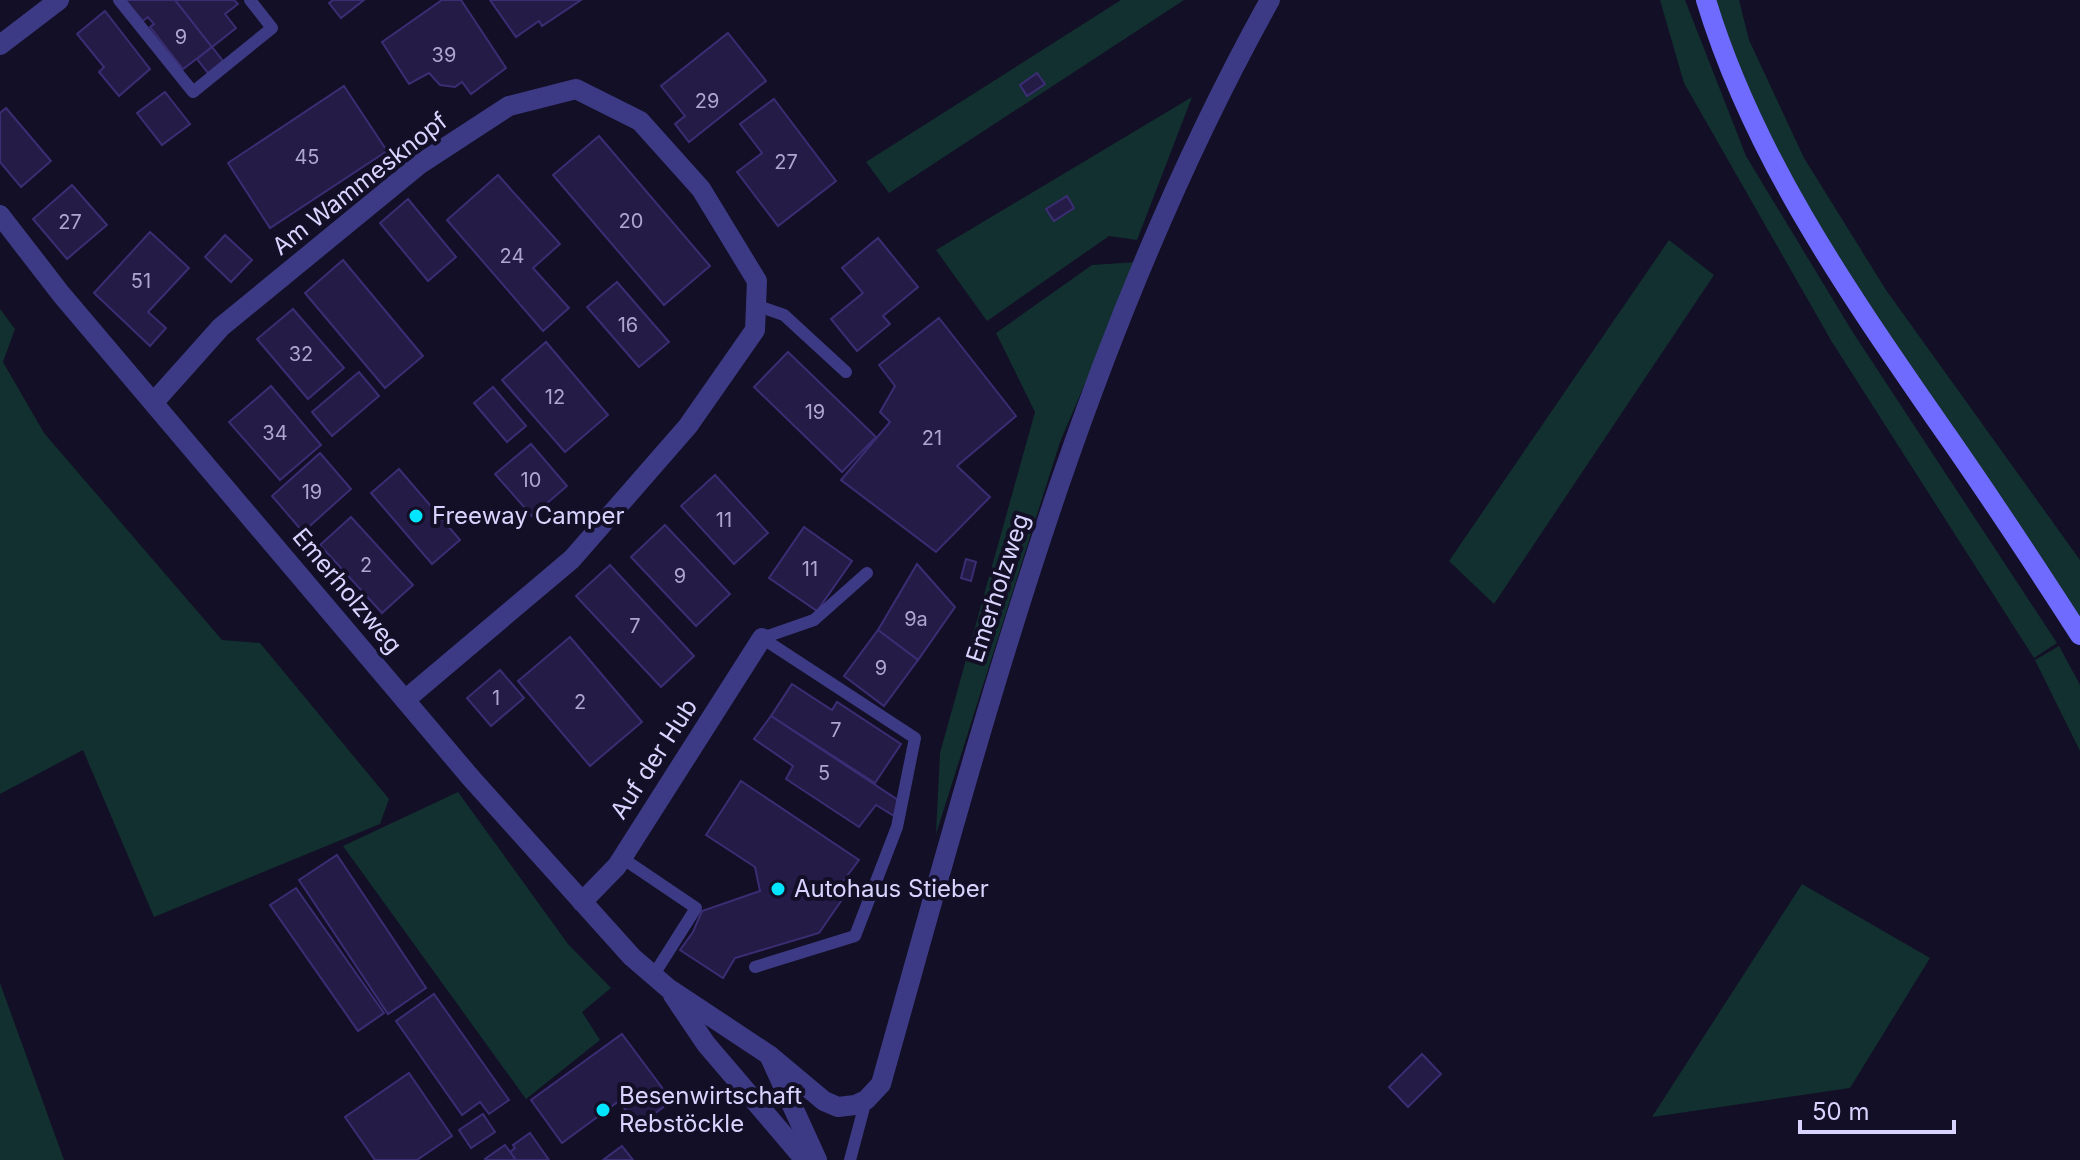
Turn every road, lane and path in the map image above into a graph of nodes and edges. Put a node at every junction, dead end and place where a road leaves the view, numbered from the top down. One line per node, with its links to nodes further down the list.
1 (59, 0): 6 (street)
2 (119, 0): 3 (lane)
3 (250, 0)
4 (1270, 0): 20 (street, Emerholzweg)
5 (1706, 0): 12 (main road)
6 (0, 45)
7 (0, 215): 10 (street, Emerholzweg)
8 (758, 306): 9 (lane); 10 (street, Am Wammesknopf); 14 (street)
9 (846, 372)
10 (154, 402): 14 (street, Emerholzweg)
11 (867, 573): 13 (lane)
12 (2080, 635)
13 (762, 638): 15 (street, Auf der Hub); 17 (lane)
14 (405, 700): 16 (street, Emerholzweg)
15 (622, 858): 16 (street, Auf der Hub); 18 (lane)
16 (582, 902): 18 (street, Emerholzweg)
17 (755, 967)
18 (661, 982): 19 (street, Emerholzweg); 21 (street, Emerholzweg)
19 (769, 1055): 20 (street, Emerholzweg); 22 (street)
20 (866, 1100): 23 (lane)
21 (805, 1160)
22 (817, 1160)
23 (850, 1160)

